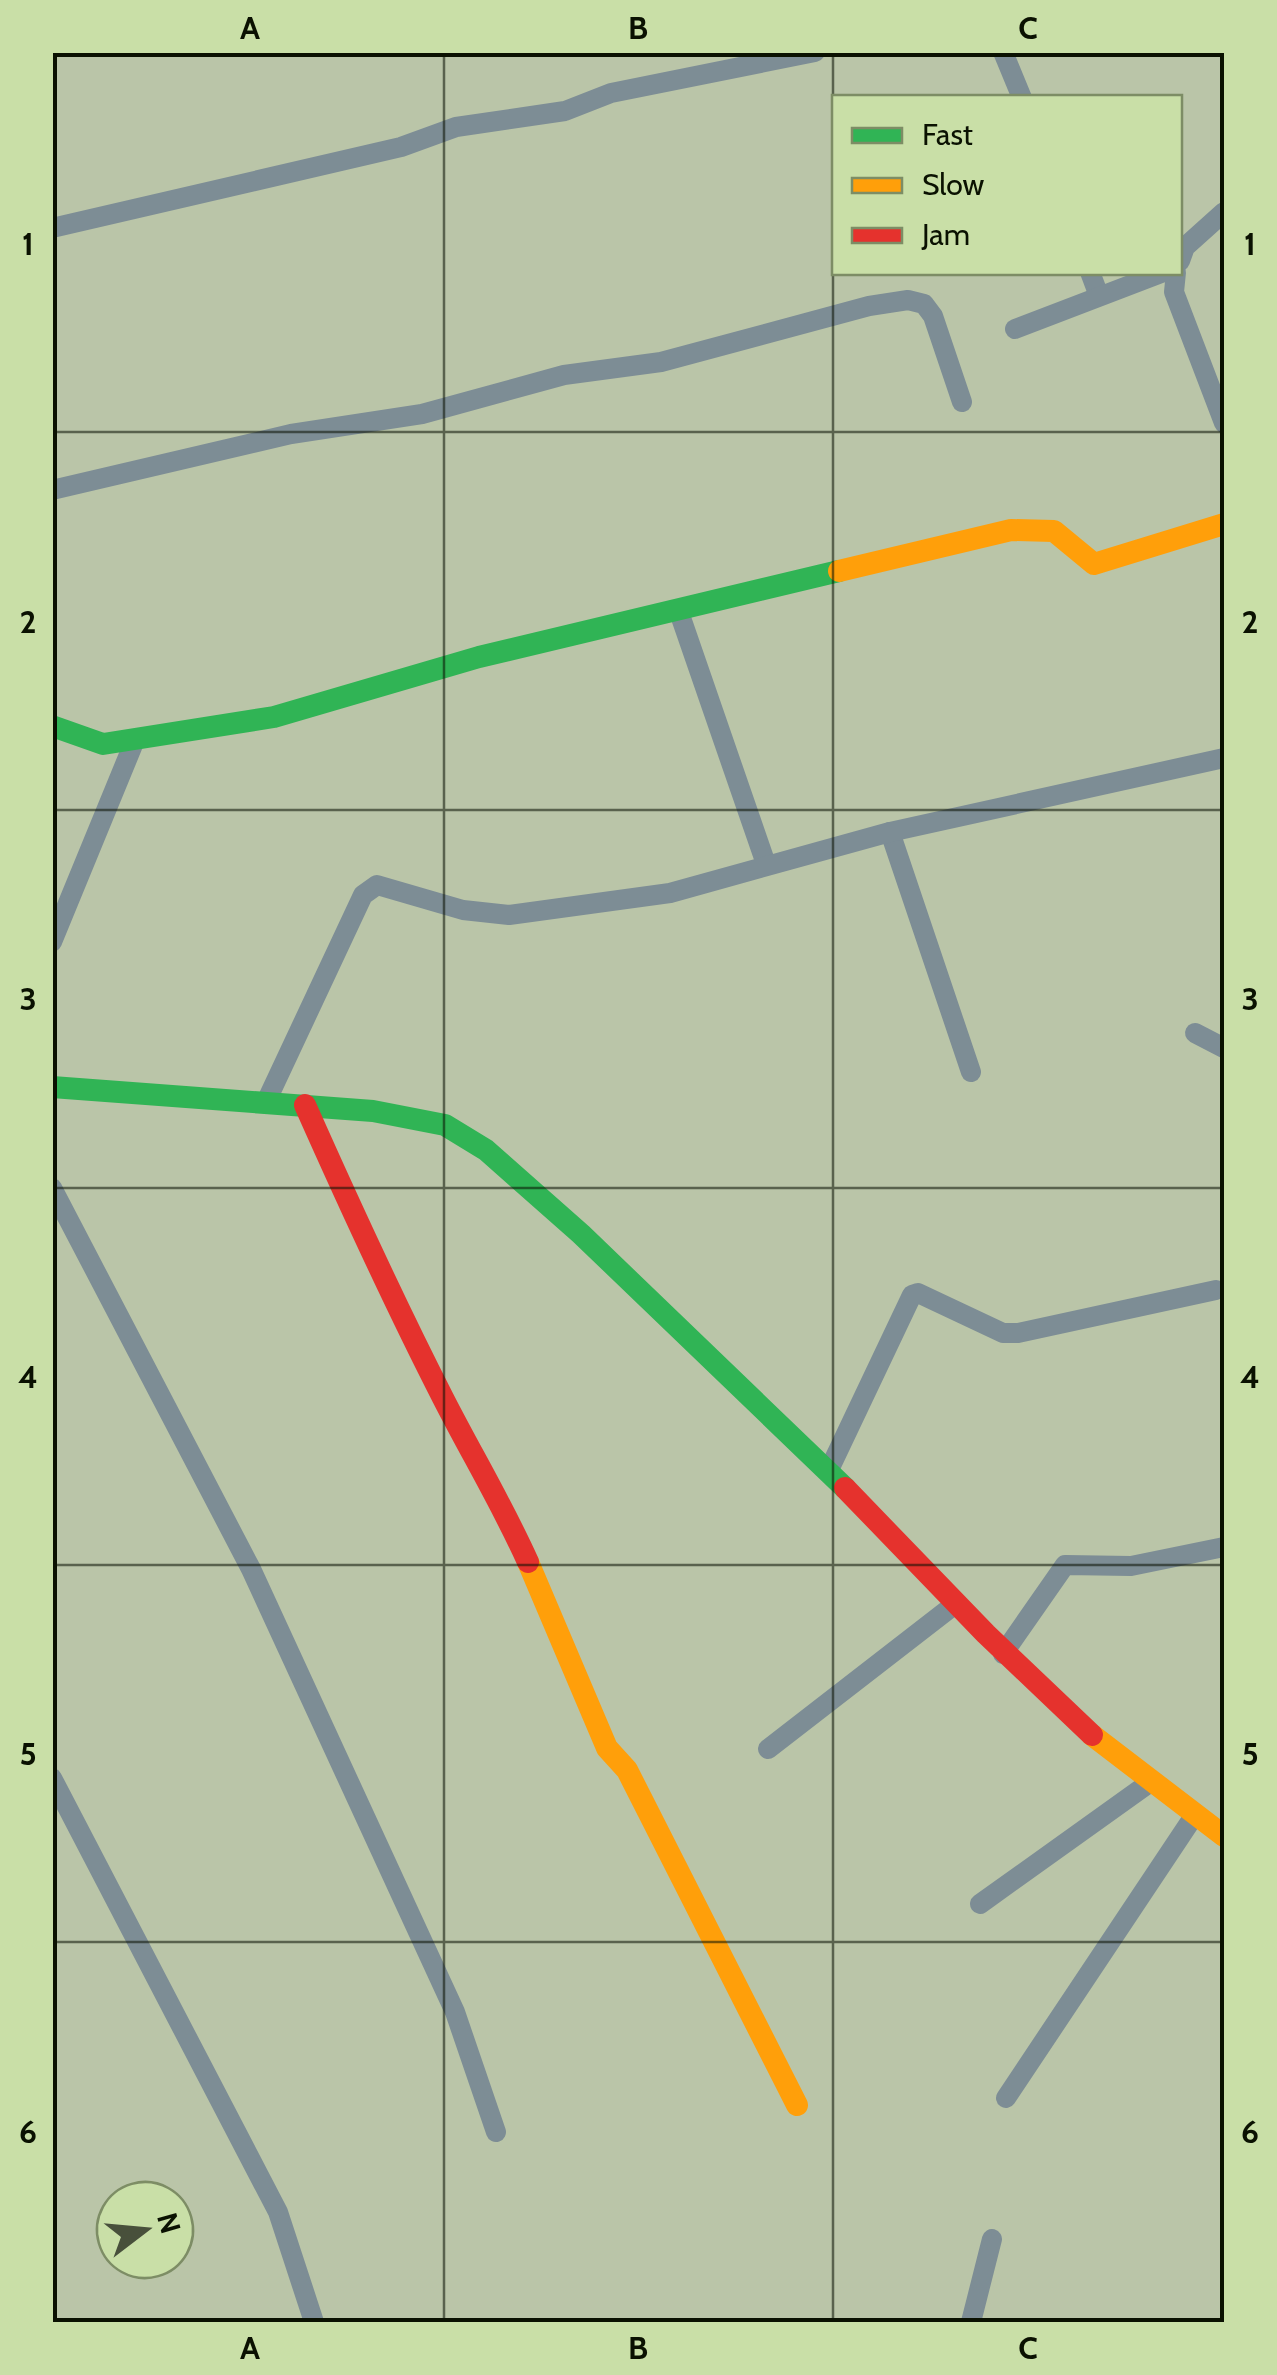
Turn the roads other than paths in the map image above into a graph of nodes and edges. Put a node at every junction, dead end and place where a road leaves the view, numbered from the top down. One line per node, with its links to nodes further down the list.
1 (815, 52): 5 (street)
2 (1003, 52): 3 (street)
3 (1021, 95)
4 (1224, 212): 6 (street)
5 (52, 228)
6 (1182, 255)
7 (1091, 275): 10 (street)
8 (1156, 275): 10 (street)
9 (1176, 275): 13 (street)
10 (1099, 296): 11 (street)
11 (1015, 330)
12 (962, 402): 14 (street)
13 (1224, 423)
14 (52, 490)
15 (1224, 524): 16 (street)
16 (679, 612): 18 (street); 21 (street)
17 (52, 726): 18 (street)
18 (135, 740): 22 (street)
19 (1224, 758): 20 (street)
20 (890, 832): 21 (street); 25 (street)
21 (766, 864): 27 (street)
22 (52, 942)
23 (1195, 1033): 24 (street)
24 (1224, 1048)
25 (971, 1072)
26 (52, 1087): 27 (street)
27 (266, 1102): 28 (street)
28 (305, 1105): 31 (street); 42 (street)
29 (52, 1188): 43 (street)
30 (1216, 1290): 31 (street)
31 (828, 1472): 33 (street)
32 (1224, 1547): 34 (street)
33 (954, 1605): 34 (street); 35 (street)
34 (1003, 1654): 37 (street)
35 (768, 1749)
36 (52, 1778): 45 (street)
37 (1149, 1783): 38 (street); 40 (street)
38 (1194, 1816): 39 (street); 41 (street)
39 (1224, 1836)
40 (980, 1904)
41 (1006, 2098)
42 (797, 2105)
43 (496, 2132)
44 (992, 2239): 46 (street)
45 (314, 2322)
46 (971, 2322)

